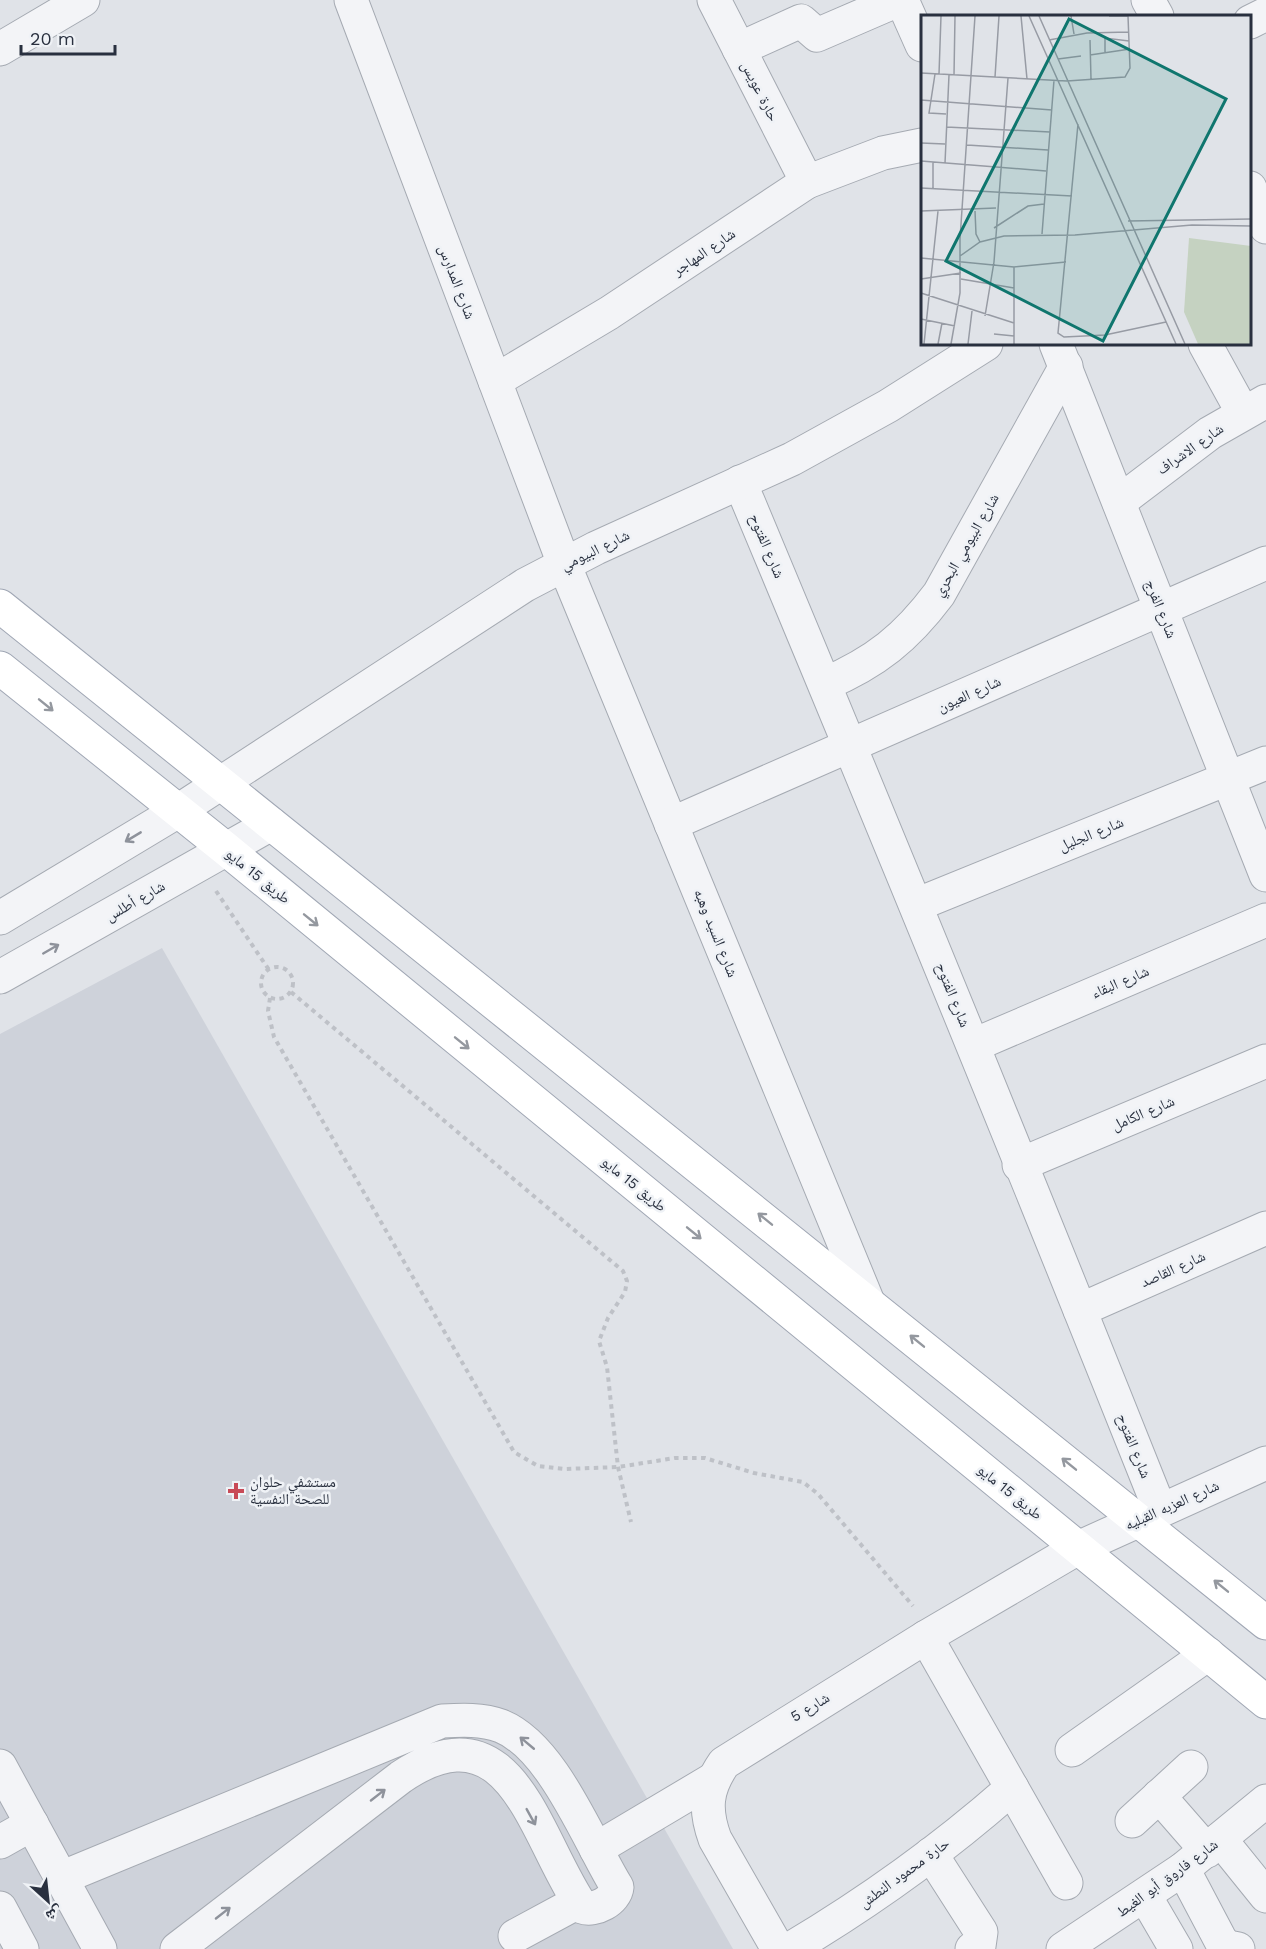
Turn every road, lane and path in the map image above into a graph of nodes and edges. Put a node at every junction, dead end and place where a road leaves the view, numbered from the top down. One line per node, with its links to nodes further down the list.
1 (83, 0): 10 (street)
2 (351, 0): 19 (street, شارع المدارس)
3 (714, 0): 11 (street, حارة عويس)
4 (900, 0): 9 (street); 11 (street)
5 (1148, 0): 7 (street)
6 (1266, 14): 8 (street)
7 (1156, 15)
8 (1251, 22)
9 (921, 43)
10 (0, 49)
11 (739, 49): 13 (street, حارة عويس)
12 (921, 145): 13 (street, شارع المهاجر)
13 (807, 182): 19 (street, شارع المهاجر)
14 (1251, 190): 15 (street)
15 (1266, 227)
16 (984, 345): 21 (street, شارع البيومي)
17 (1206, 345): 20 (street)
18 (1061, 355): 22 (street, شارع الفرج); 28 (street, شارع البيومي البحري)
19 (495, 381): 24 (street, شارع المدارس)
20 (1254, 407): 22 (street, شارع الاشراف)
21 (740, 482): 24 (street, شارع البيومي); 28 (street, شارع الفتوح)
22 (1119, 502): 26 (street, شارع الفرج)
23 (1266, 563): 26 (street, شارع العيون)
24 (564, 564): 32 (street, شارع البيومي); 35 (street, شارع السيد وهبه)
25 (0, 606): 32 (main road)
26 (1161, 610): 29 (street, شارع العيون); 31 (street, شارع الفرج)
27 (0, 668): 33 (main road, طريق 15 مايو, one-way to 33)
28 (825, 684): 29 (street, شارع الفتوح)
29 (850, 746): 35 (street, شارع العيون); 38 (street, شارع الفتوح)
30 (1266, 763): 31 (street, شارع الجليل)
31 (1228, 779): 37 (street, شارع الفرج); 38 (street, شارع الجليل)
32 (218, 783): 33 (street); 34 (main road)
33 (178, 811): 36 (main road, طريق 15 مايو); 39 (street, one-way to 39)
34 (271, 824): 36 (street, شارع أطلس); 49 (main road, one-way to 34)
35 (671, 824): 49 (street, شارع السيد وهبه)
36 (212, 857): 41 (path); 42 (street, شارع أطلس, one-way to 36); 55 (main road, طريق 15 مايو, one-way to 55)
37 (1266, 875)
38 (916, 904): 45 (street, شارع الفتوح)
39 (0, 918)
40 (1266, 920): 45 (street, شارع البقاء)
41 (269, 970): 43 (path); 44 (path)
42 (0, 978)
43 (291, 992): 44 (path); 52 (path)
44 (270, 998): 52 (path)
45 (974, 1045): 47 (street, شارع الفتوح)
46 (1266, 1061): 47 (street, شارع الكامل)
47 (1019, 1165): 50 (street, شارع الفتوح)
48 (1266, 1228): 50 (street, شارع القاصد)
49 (868, 1302): 53 (main road, one-way to 49)
50 (1080, 1310): 53 (street, شارع الفتوح)
51 (1266, 1463): 53 (street, شارع العزبه القبليه)
52 (618, 1467): 54 (path); 57 (path)
53 (1149, 1515): 55 (street, شارع العزبه القبليه); 56 (main road, one-way to 53)
54 (631, 1522)
55 (1078, 1548): 57 (street, شارع 5); 58 (main road, طريق 15 مايو)
56 (1266, 1623)
57 (931, 1635): 63 (street, شارع 5); 64 (street)
58 (1208, 1654): 59 (main road, طريق 15 مايو); 60 (street)
59 (1266, 1702)
60 (1072, 1750)
61 (0, 1766): 68 (street)
62 (1191, 1767): 65 (street)
63 (712, 1780): 70 (street); 84 (street)
64 (1012, 1788): 72 (street, حارة محمود النطش); 74 (street)
65 (1159, 1796): 67 (street); 71 (street)
66 (1266, 1801): 71 (street, شارع فاروق أبو الغيط)
67 (1132, 1821)
68 (32, 1824): 69 (street); 73 (street)
69 (0, 1842)
70 (596, 1849): 73 (street, one-way to 73); 77 (street)
71 (1203, 1853): 75 (street, شارع فاروق أبو الغيط); 76 (street); 88 (street)
72 (931, 1854): 85 (street, حارة محمود النطش); 86 (street)
73 (62, 1878): 82 (street)
74 (1065, 1883)
75 (1145, 1896): 80 (street, شارع فاروق أبو الغيط); 87 (street)
76 (1266, 1896)
77 (578, 1902): 79 (street); 83 (street, one-way to 77)
78 (0, 1908): 81 (street)
79 (515, 1936)
80 (1065, 1948)
81 (22, 1949)
82 (100, 1949)
83 (177, 1949)
84 (778, 1949)
85 (790, 1949)
86 (972, 1949)
87 (1176, 1949)
88 (1239, 1949)

